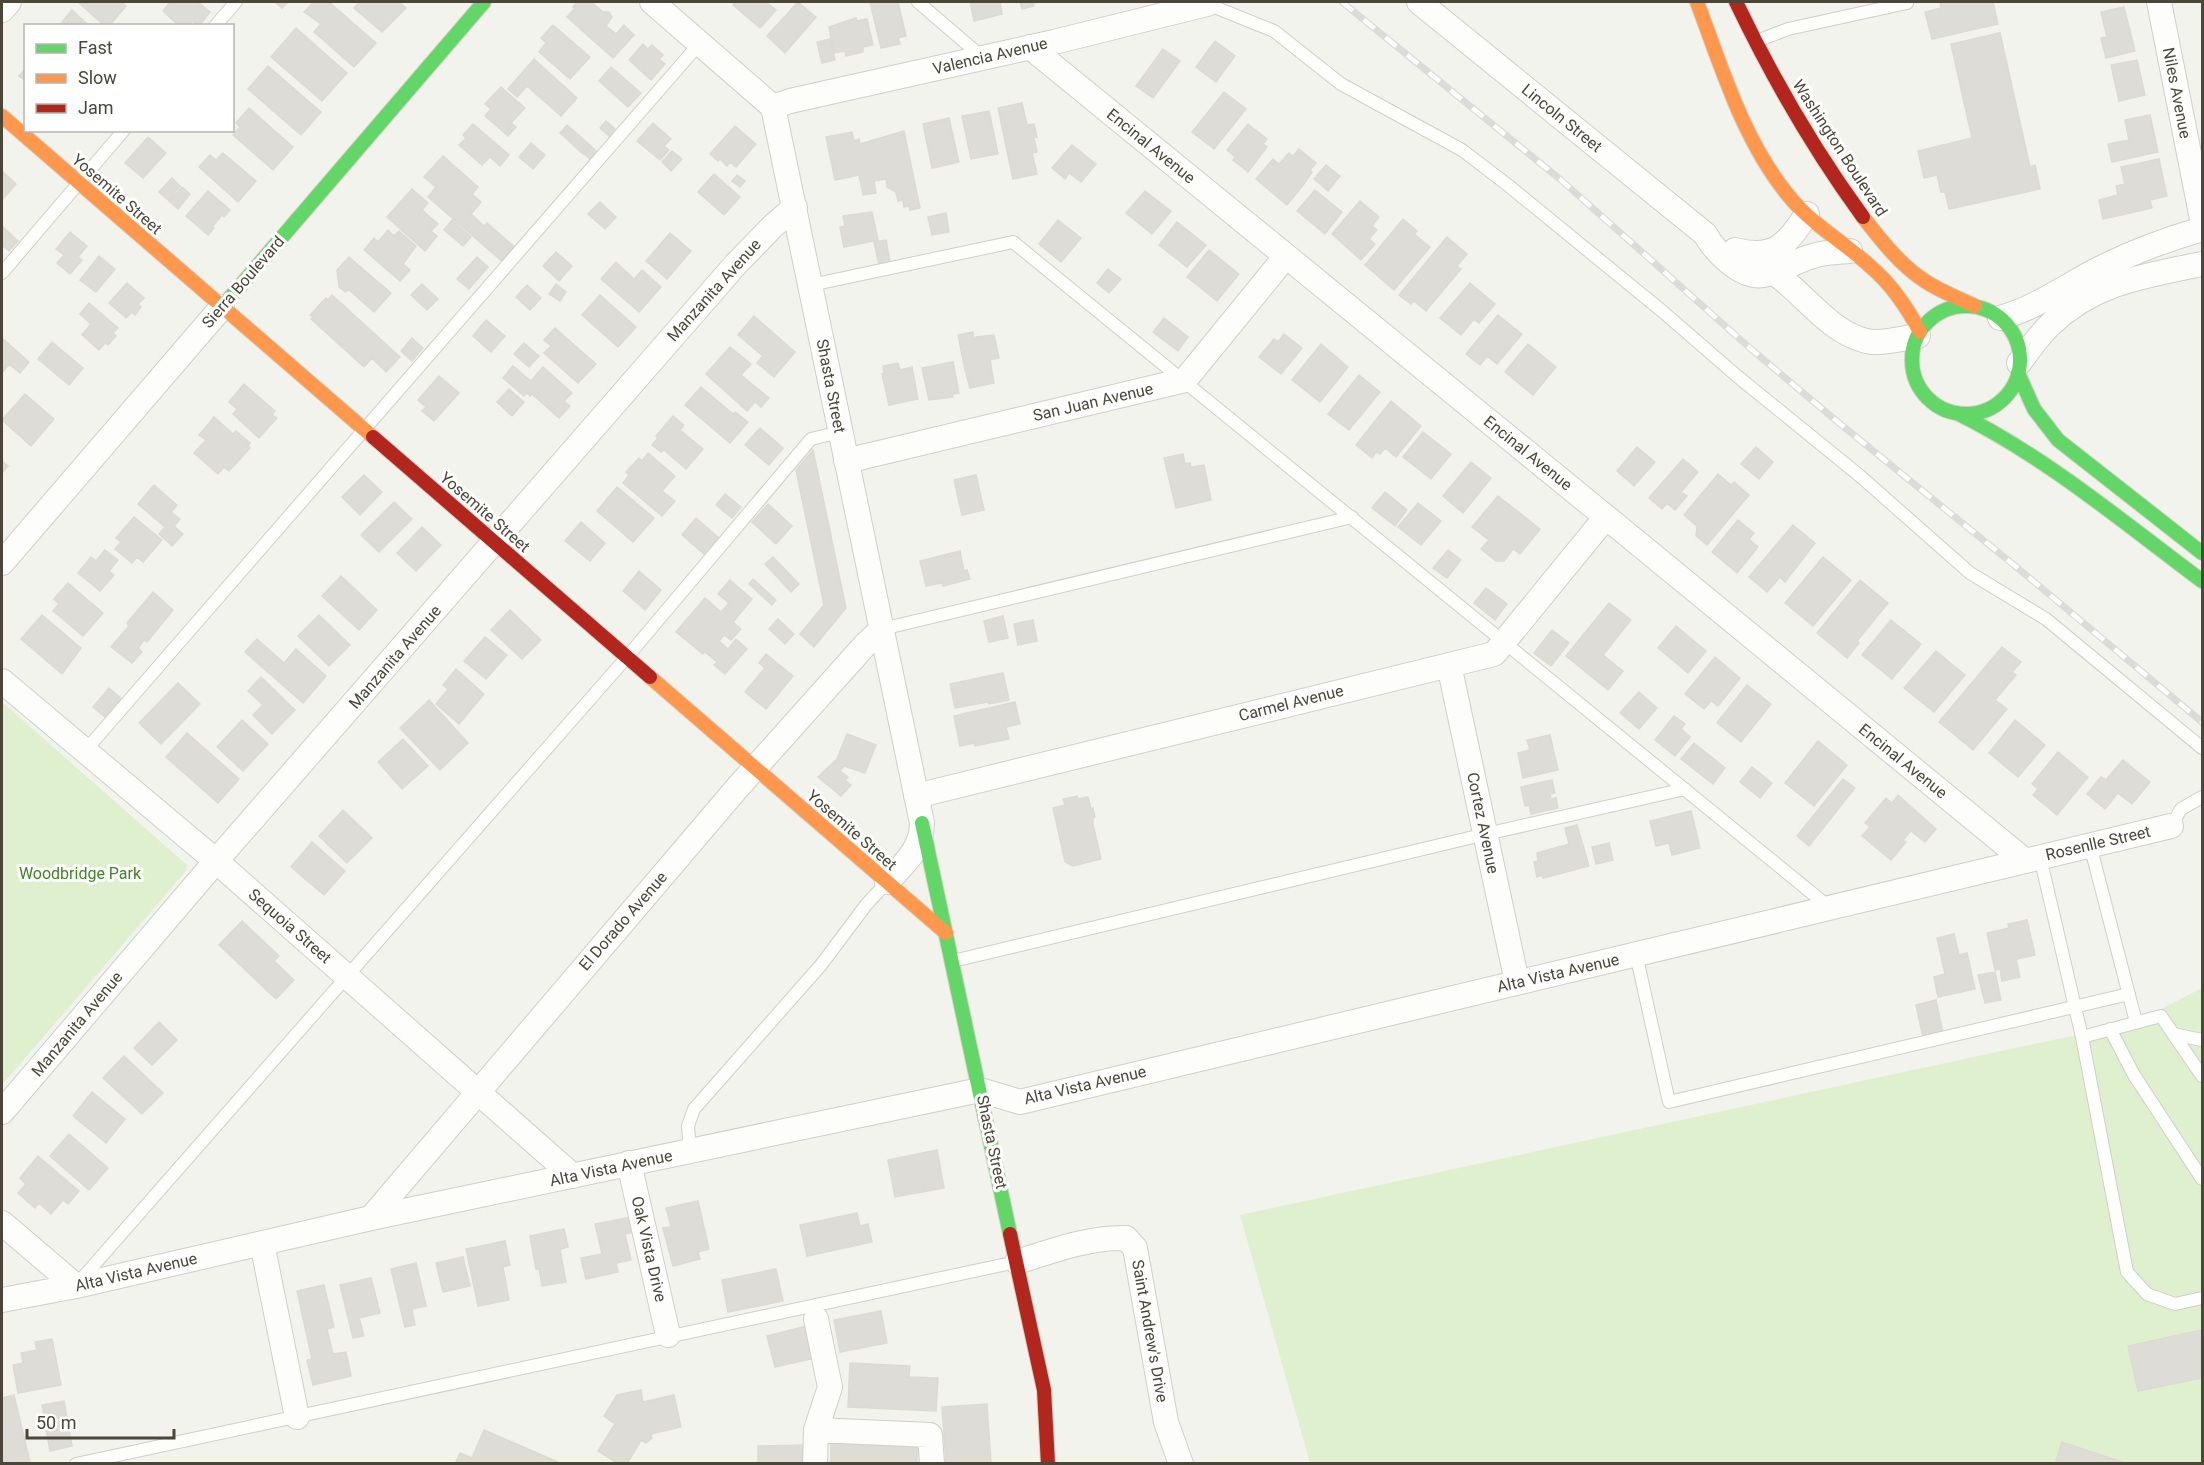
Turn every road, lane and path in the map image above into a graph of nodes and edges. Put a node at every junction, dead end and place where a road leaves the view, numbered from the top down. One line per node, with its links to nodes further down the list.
1 (9, 2): 12 (street)
2 (236, 2): 13 (lane)
3 (484, 2): 35 (street, Sierra Boulevard)
4 (652, 2): 15 (street)
5 (918, 2): 17 (lane)
6 (1419, 2): 26 (street, Lincoln Street)
7 (1697, 2): 23 (street)
8 (1736, 2): 14 (street, Washington Boulevard)
9 (2159, 2): 24 (street, Niles Avenue)
10 (1206, 3): 16 (street, Valencia Avenue); 55 (lane)
11 (1907, 3): 14 (lane)
12 (2, 10)
13 (217, 24)
14 (1756, 42): 34 (street, Washington Boulevard)
15 (700, 43): 18 (street); 41 (lane)
16 (1030, 47): 17 (street, Valencia Avenue); 29 (street, Encinal Avenue)
17 (983, 58): 18 (street, Valencia Avenue)
18 (773, 107): 22 (street, Shasta Street)
19 (2, 116): 21 (street, Yosemite Street)
20 (122, 132): 21 (lane)
21 (78, 183): 32 (lane); 35 (street, Yosemite Street)
22 (795, 207): 33 (street, Shasta Street); 46 (street, Manzanita Avenue)
23 (1807, 214): 27 (street, Lincoln Street); 28 (street)
24 (2202, 219)
25 (2202, 229): 36 (street)
26 (1705, 234): 27 (street, Lincoln Street); 31 (street, Lincoln Street)
27 (1735, 250): 31 (street, Lincoln Street)
28 (1850, 251): 31 (street, Lincoln Street); 37 (street)
29 (1286, 256): 39 (street); 45 (street, Encinal Avenue)
30 (2202, 264): 38 (street)
31 (1774, 272): 37 (street, Lincoln Street)
32 (2, 273)
33 (811, 285): 39 (lane); 42 (street, Shasta Street)
34 (1975, 306): 36 (street); 37 (street)
35 (222, 307): 41 (street, Yosemite Street); 48 (street, Sierra Boulevard)
36 (2000, 318): 38 (street)
37 (1919, 334): 40 (street)
38 (2018, 368): 40 (street); 47 (street)
39 (1185, 380): 43 (street, San Juan Avenue); 44 (lane)
40 (1957, 413): 49 (street)
41 (363, 430): 46 (street, Yosemite Street); 56 (lane)
42 (840, 432): 43 (street, Shasta Street); 52 (lane)
43 (846, 461): 50 (street, Shasta Street)
44 (1353, 517): 50 (lane); 51 (lane)
45 (1606, 517): 51 (street, Carmel Avenue); 65 (street, Encinal Avenue)
46 (494, 542): 52 (street, Yosemite Street); 66 (street, Manzanita Avenue)
47 (2202, 553)
48 (2, 563)
49 (2202, 581)
50 (882, 629): 57 (street, El Dorado Avenue); 59 (street, Shasta Street)
51 (1504, 642): 53 (street, Carmel Avenue); 58 (lane)
52 (627, 657): 57 (street, Yosemite Street); 72 (lane)
53 (1449, 664): 59 (street, Carmel Avenue); 63 (street, Cortez Avenue)
54 (2, 681): 56 (street, Sequoia Street)
55 (2202, 748)
56 (85, 751): 66 (street, Sequoia Street)
57 (754, 768): 67 (street, Yosemite Street); 83 (street, El Dorado Avenue)
58 (1684, 789): 63 (lane); 68 (lane)
59 (916, 796): 61 (street, Shasta Street)
60 (2202, 797): 62 (lane)
61 (922, 823): 67 (street, Shasta Street); 69 (street, Shasta Street)
62 (2171, 826): 64 (street, Rosenlle Street)
63 (1486, 834): 71 (lane); 73 (street, Cortez Avenue)
64 (2090, 845): 65 (street, Rosenlle Street); 74 (lane)
65 (2032, 859): 68 (street, Alta Vista Avenue); 75 (lane)
66 (216, 861): 72 (street, Sequoia Street); 84 (street, Manzanita Avenue)
67 (887, 882): 69 (street, Yosemite Street); 85 (lane)
68 (1829, 907): 70 (street, Alta Vista Avenue)
69 (946, 933): 71 (street, Shasta Street)
70 (1636, 954): 73 (street, Alta Vista Avenue); 75 (lane)
71 (953, 961): 82 (street, Shasta Street)
72 (346, 975): 83 (street, Sequoia Street); 93 (lane)
73 (1517, 982): 82 (street, Alta Vista Avenue)
74 (2128, 994): 75 (lane); 76 (lane)
75 (2074, 1007): 79 (lane)
76 (2136, 1022): 77 (lane); 78 (lane)
77 (2110, 1029): 79 (lane); 88 (lane)
78 (2173, 1034): 80 (lane); 81 (lane)
79 (2082, 1036): 94 (lane)
80 (2202, 1040)
81 (2202, 1076)
82 (980, 1090): 85 (street, Alta Vista Avenue); 92 (street, Shasta Street)
83 (478, 1091): 87 (street, Sequoia Street); 89 (street, El Dorado Avenue)
84 (2, 1112)
85 (690, 1151): 86 (street, Alta Vista Avenue)
86 (629, 1163): 87 (street, Alta Vista Avenue); 97 (street, Oak Vista Drive)
87 (573, 1176): 89 (street, Alta Vista Avenue)
88 (2202, 1179)
89 (371, 1218): 91 (street, Alta Vista Avenue)
90 (2, 1222): 93 (street)
91 (262, 1243): 93 (street, Alta Vista Avenue); 98 (street)
92 (1017, 1262): 97 (lane); 103 (street, Shasta Street); 104 (street, Saint Andrew's Drive)
93 (76, 1286): 95 (street, Alta Vista Avenue)
94 (2202, 1298)
95 (2, 1300)
96 (816, 1319): 99 (street)
97 (668, 1335): 98 (lane)
98 (297, 1417): 100 (lane)
99 (816, 1430): 101 (street); 102 (street)
100 (76, 1464)
101 (815, 1464)
102 (932, 1464)
103 (1048, 1464)
104 (1181, 1464)

